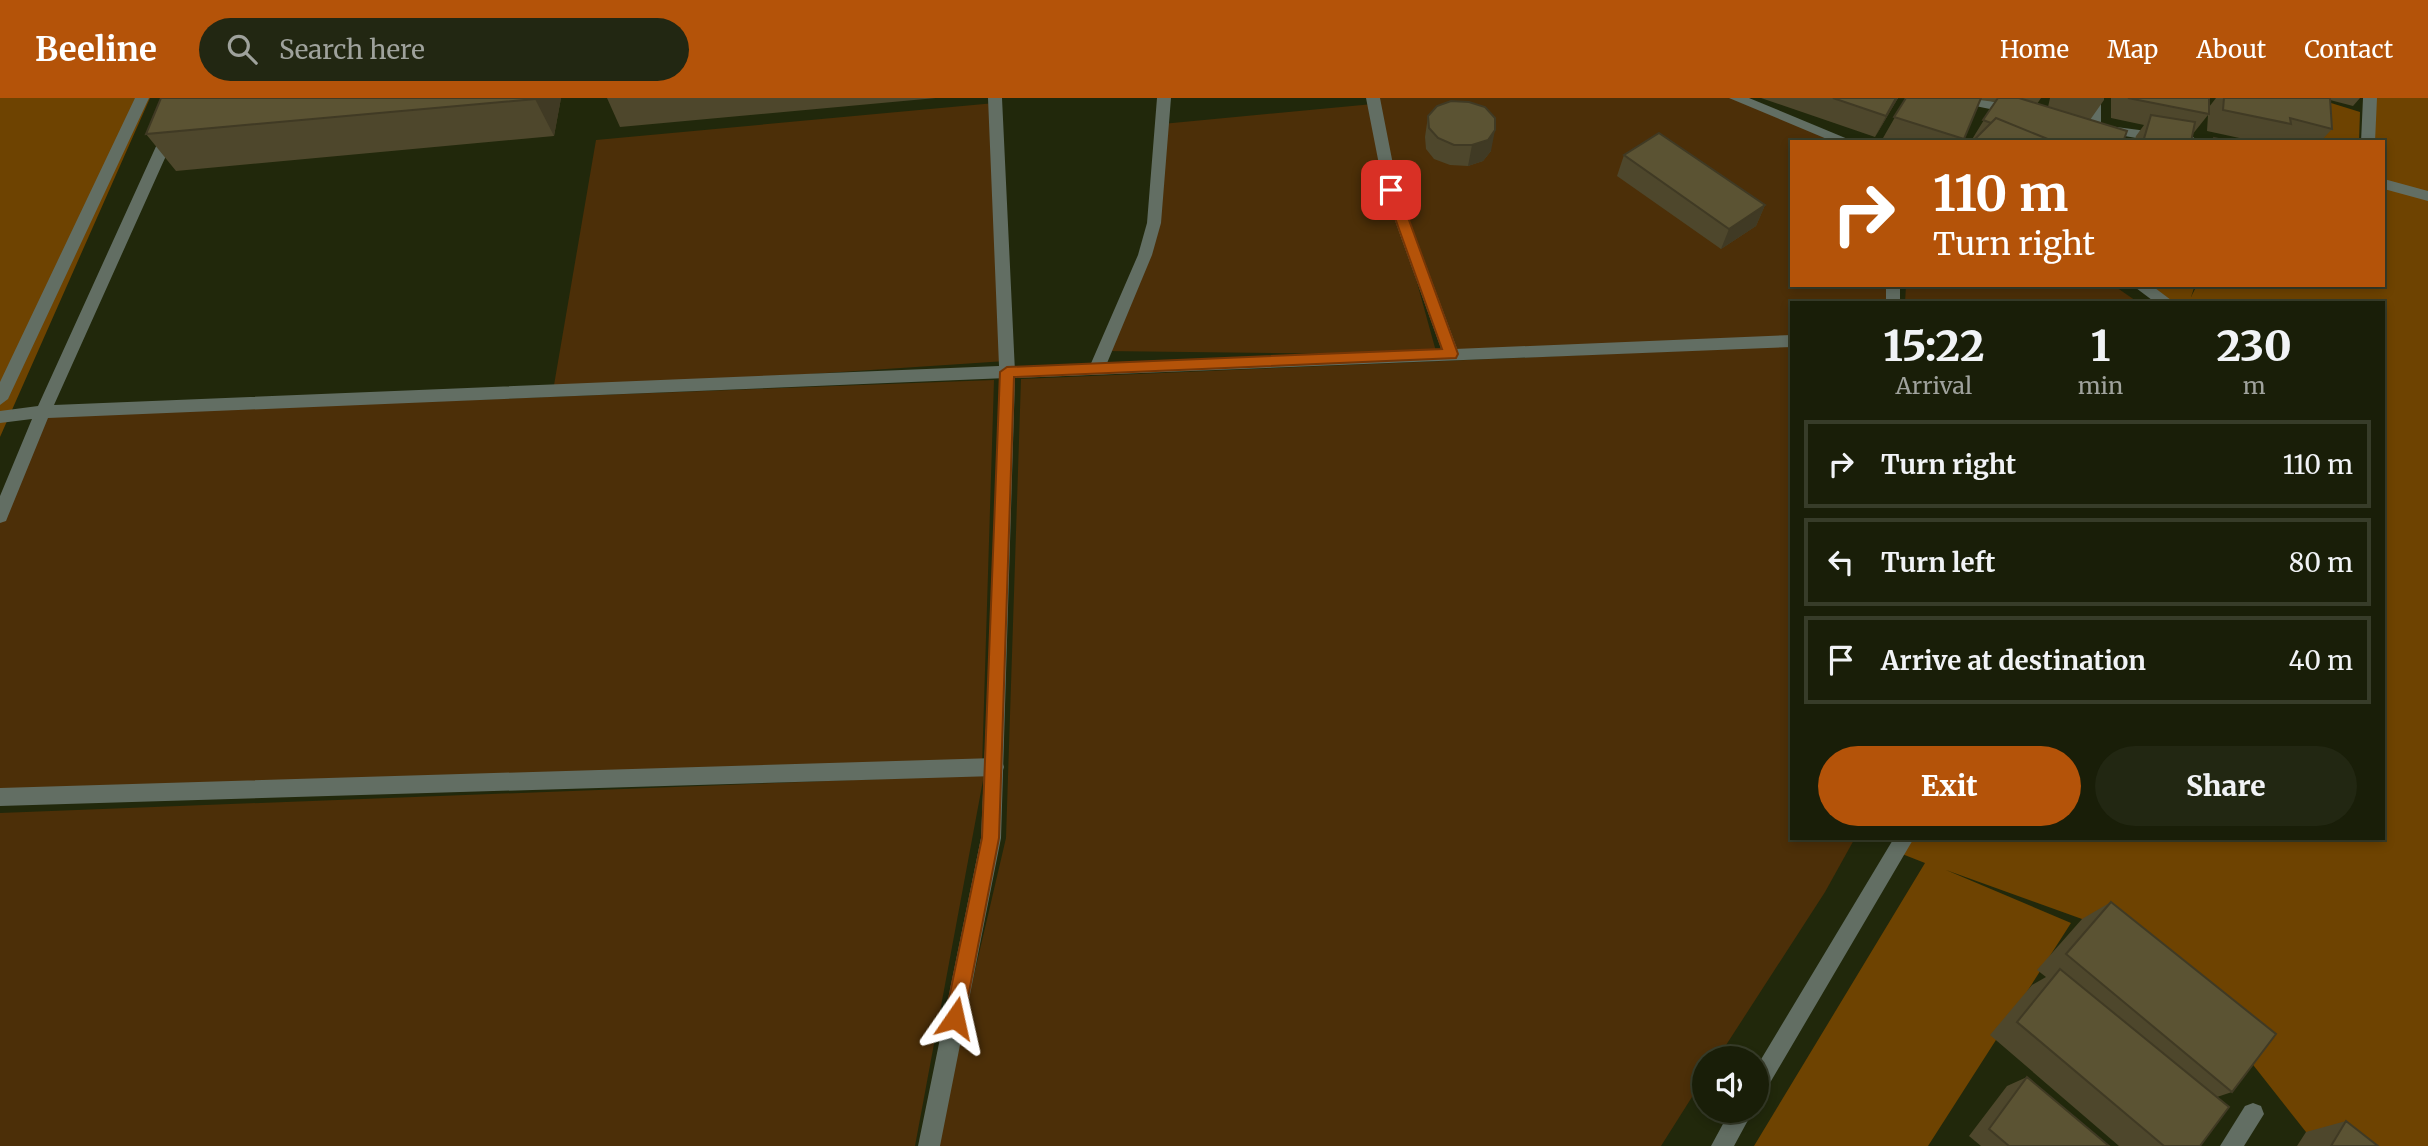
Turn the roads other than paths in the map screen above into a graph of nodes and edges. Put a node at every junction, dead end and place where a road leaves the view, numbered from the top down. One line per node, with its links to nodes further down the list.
1 (142, 98): 22 (street)
2 (185, 98): 23 (street)
3 (995, 98): 21 (street)
4 (1164, 98): 20 (street)
5 (1373, 98): 19 (street)
6 (1735, 98): 11 (street)
7 (1956, 98): 10 (street)
8 (2094, 98): 12 (street)
9 (2370, 98): 13 (street)
10 (2031, 114)
11 (1833, 138)
12 (2180, 140)
13 (2368, 140)
14 (2385, 184): 15 (street)
15 (2428, 196)
16 (2141, 287): 17 (street)
17 (2165, 301)
18 (1790, 341): 19 (street)
19 (1451, 354): 20 (street)
20 (1097, 368): 21 (street)
21 (1007, 372): 23 (street); 26 (street)
22 (0, 399)
23 (44, 412): 24 (street); 25 (street)
24 (0, 418)
25 (0, 516)
26 (995, 767): 27 (street); 32 (street)
27 (0, 797)
28 (1904, 840): 29 (street)
29 (1769, 1066)
30 (2253, 1114): 34 (street)
31 (1735, 1123): 33 (street)
32 (929, 1146)
33 (1721, 1146)
34 (2231, 1146)

